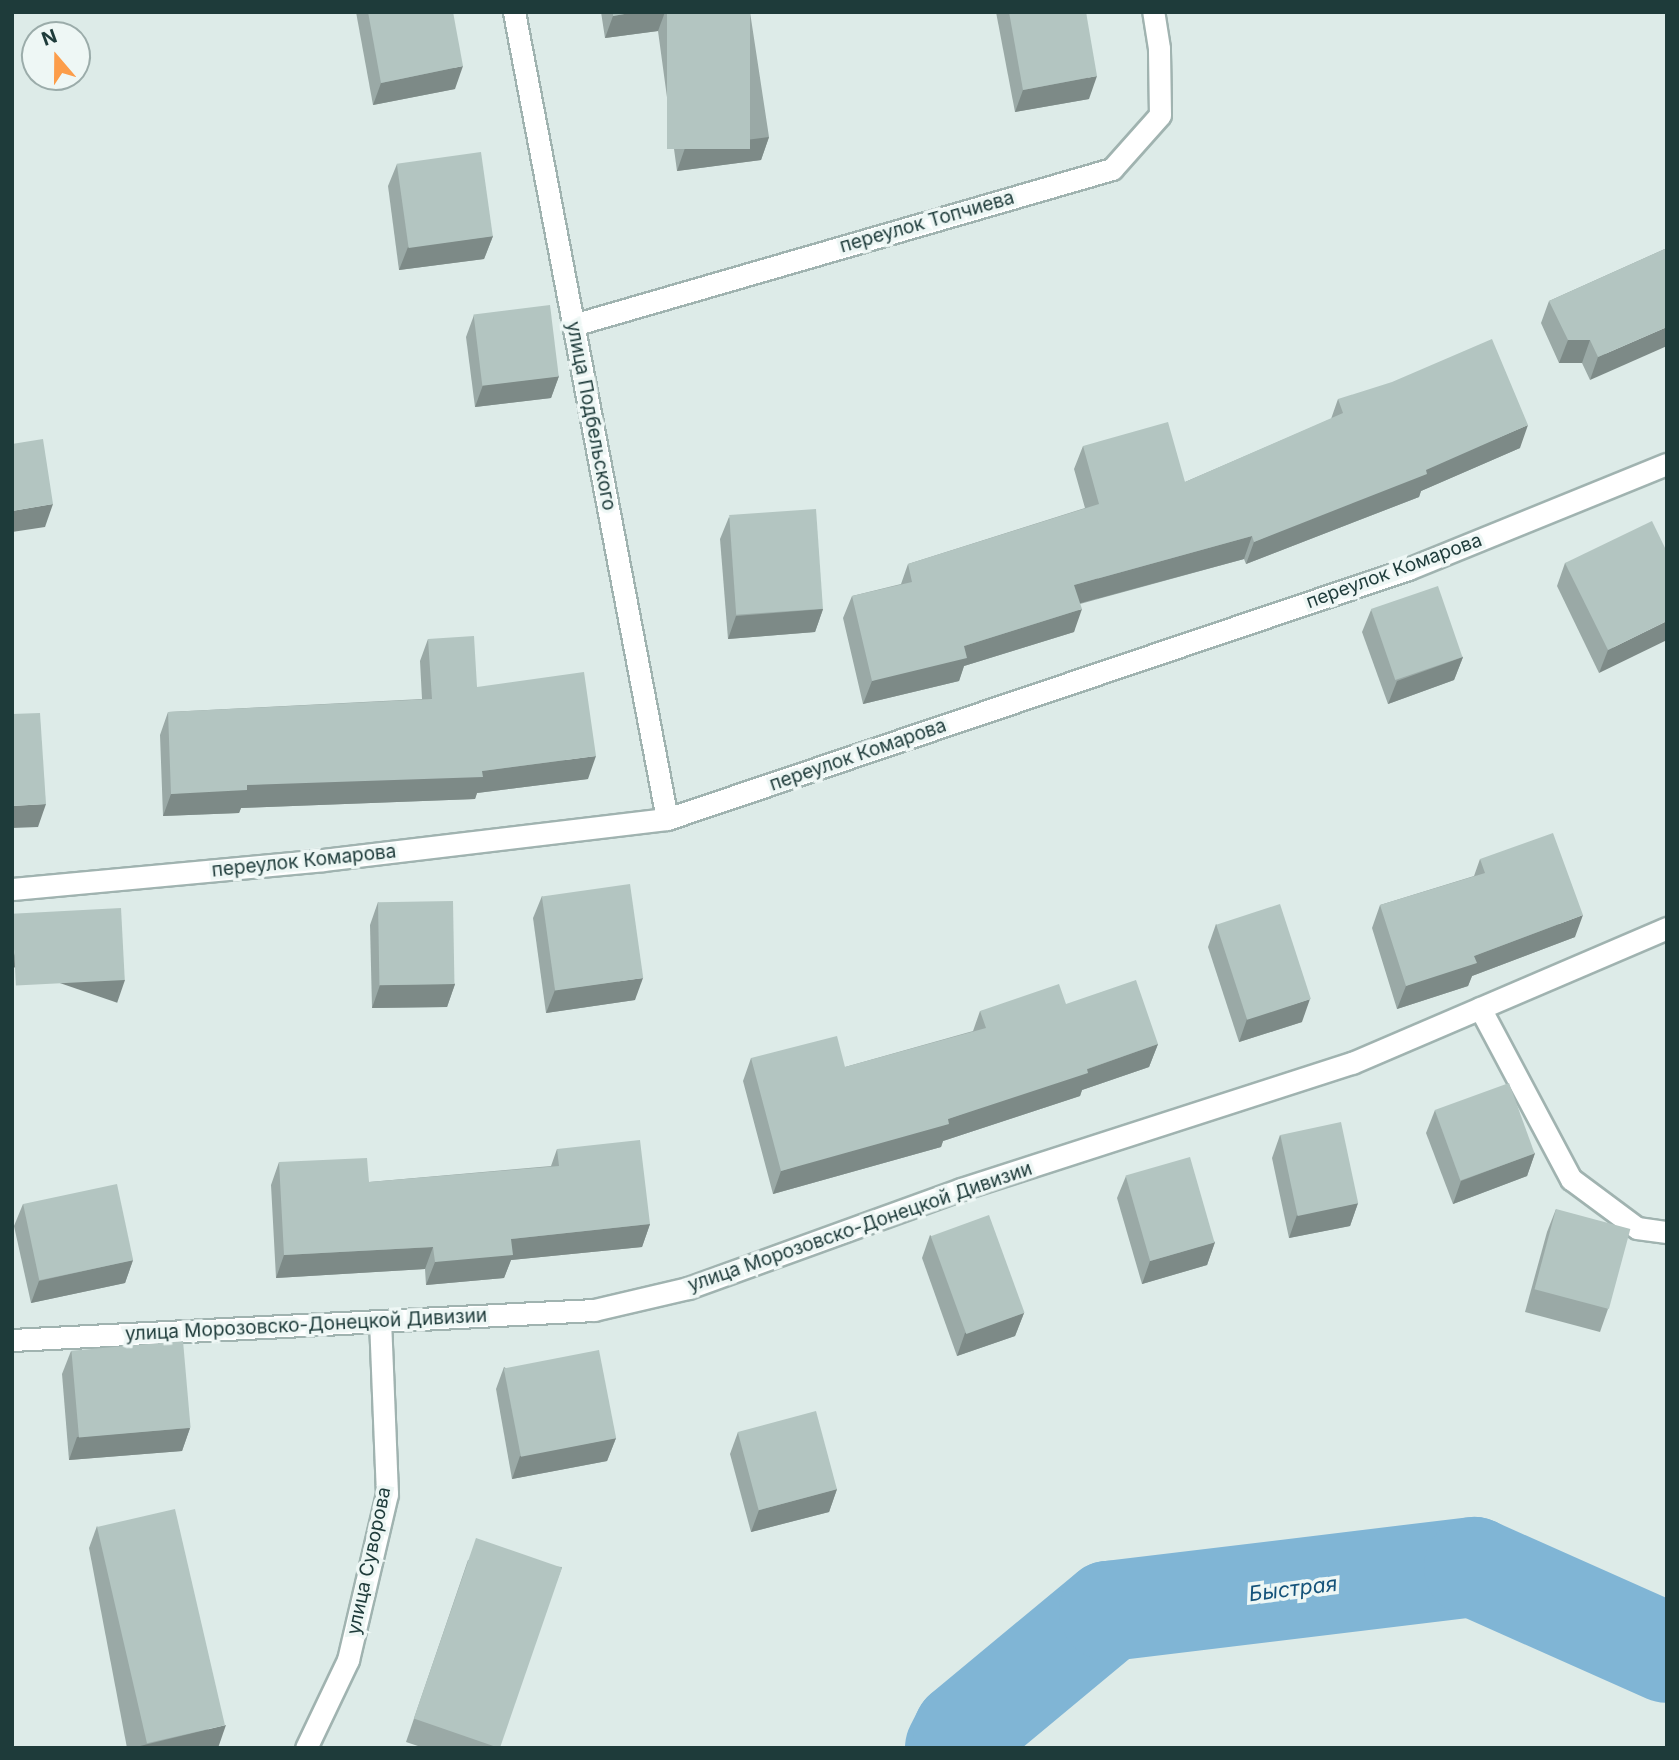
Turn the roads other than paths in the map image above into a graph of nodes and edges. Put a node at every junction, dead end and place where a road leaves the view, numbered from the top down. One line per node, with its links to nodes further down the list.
1 (514, 12): 3 (street, улица Подбельского)
2 (1153, 12): 3 (street, переулок Топчиева)
3 (573, 325): 5 (street, улица Подбельского)
4 (1667, 464): 5 (street, переулок Комарова)
5 (667, 819): 6 (street, переулок Комарова)
6 (12, 889)
7 (1667, 928): 8 (street, улица Морозовско-Донецкой Дивизии)
8 (1480, 1008): 9 (street); 10 (street, улица Морозовско-Донецкой Дивизии)
9 (1667, 1232)
10 (380, 1321): 11 (street, улица Морозовско-Донецкой Дивизии); 12 (street, улица Суворова)
11 (12, 1340)
12 (306, 1748)

